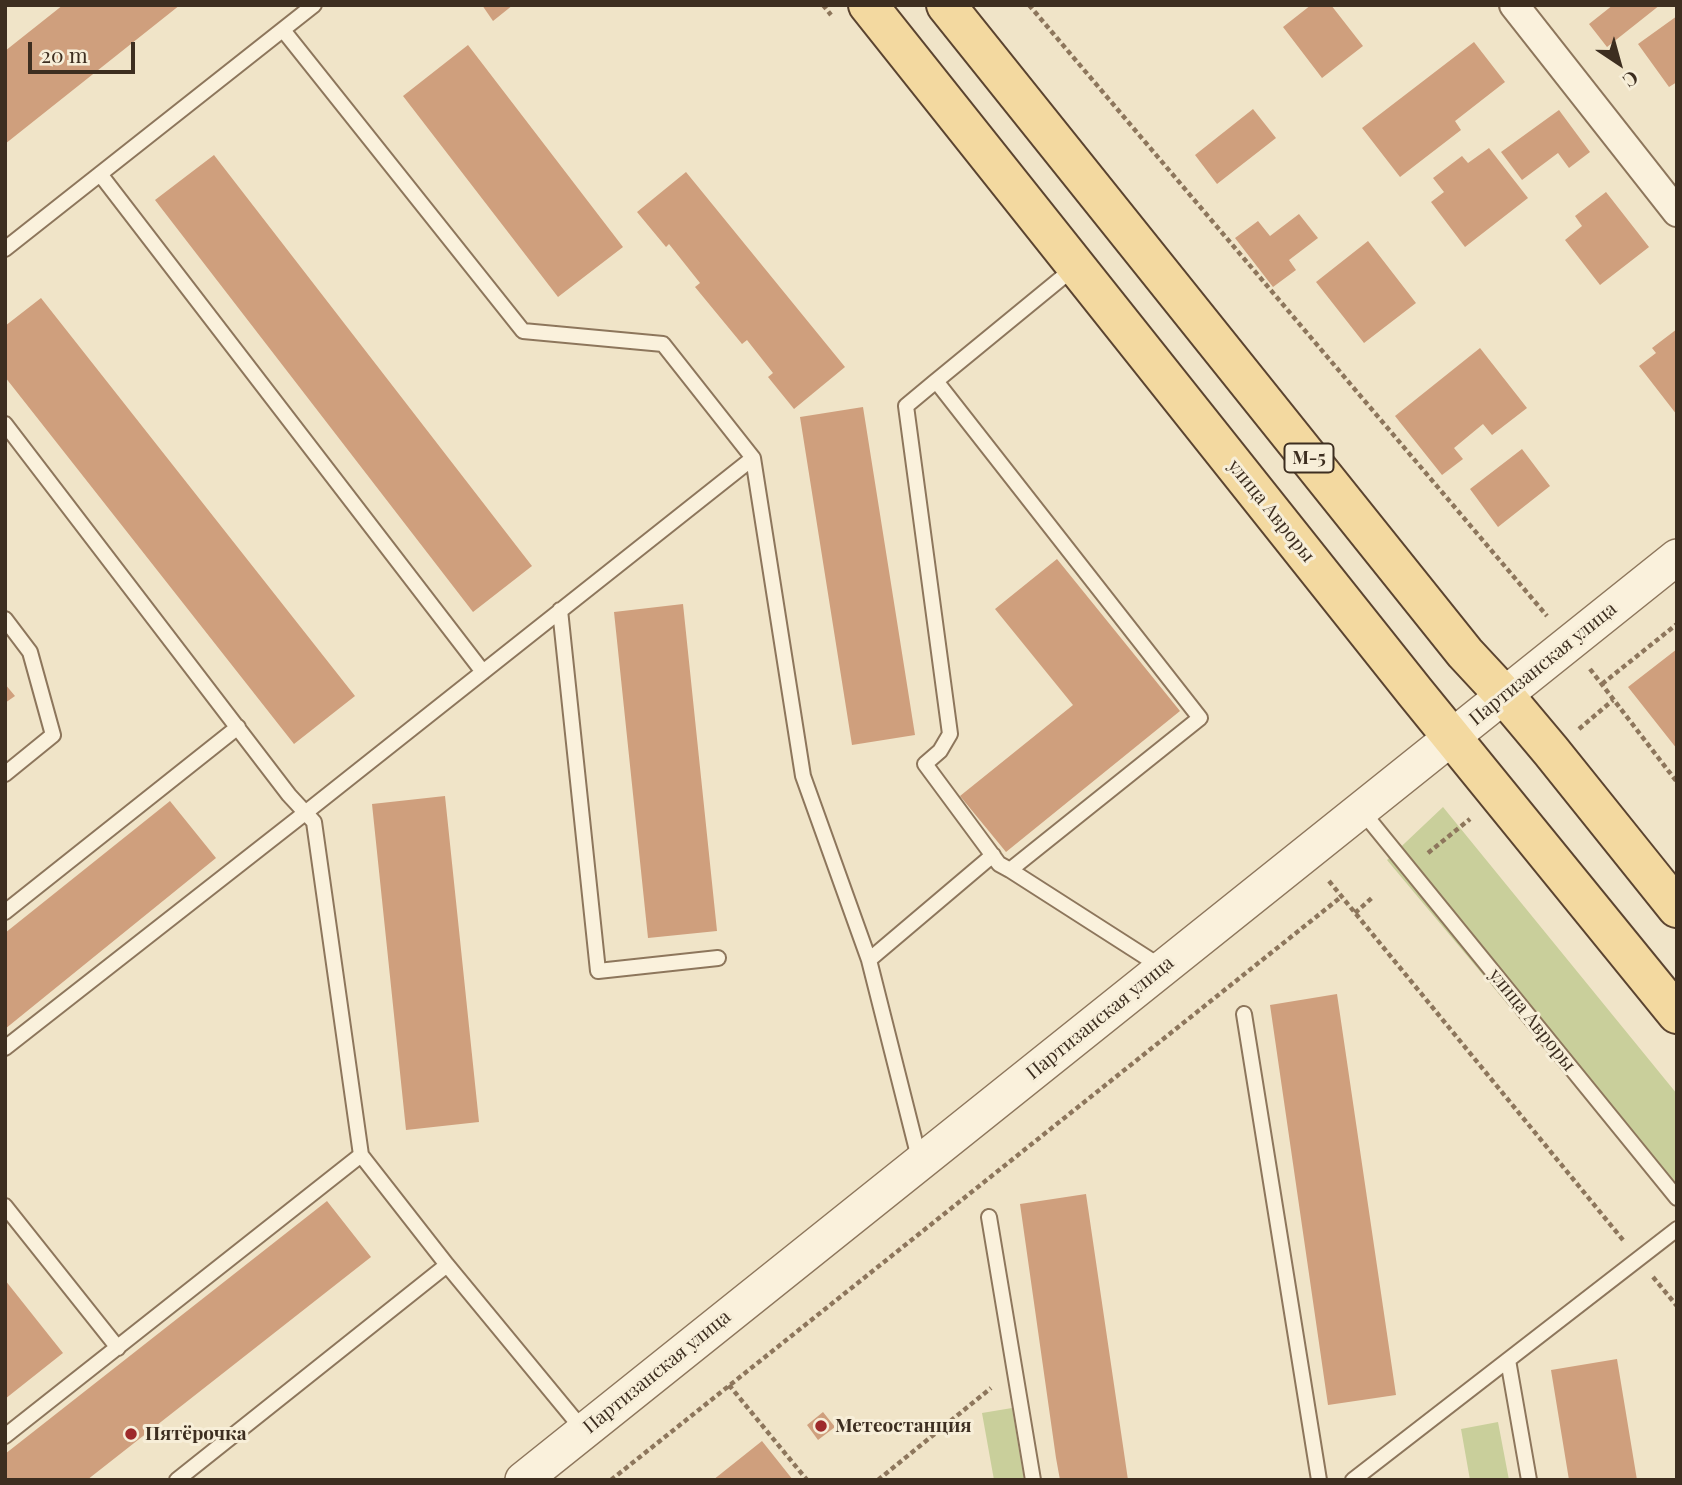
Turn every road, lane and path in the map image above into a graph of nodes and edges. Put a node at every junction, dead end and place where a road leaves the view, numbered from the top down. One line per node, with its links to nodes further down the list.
1 (314, 5): 6 (lane)
2 (869, 5): 10 (main road, улица Авроры)
3 (946, 5): 21 (main road, М-5)
4 (1029, 5): 18 (path)
5 (1514, 5): 8 (street)
6 (283, 30): 7 (lane); 13 (lane)
7 (100, 174): 9 (lane); 19 (lane)
8 (1677, 212)
9 (5, 249)
10 (1076, 267): 11 (lane); 25 (main road, улица Авроры)
11 (936, 381): 32 (lane); 34 (lane)
12 (5, 424): 23 (lane)
13 (753, 458): 15 (lane); 41 (lane)
14 (1677, 557): 18 (street, Партизанская улица)
15 (560, 610): 19 (lane); 40 (lane)
16 (5, 619): 26 (lane)
17 (1677, 624): 20 (path)
18 (1569, 644): 20 (path); 21 (street, Партизанская улица)
19 (483, 672): 29 (lane)
20 (1602, 684): 22 (path)
21 (1504, 695): 25 (street, Партизанская улица); 37 (main road, М-5)
22 (1613, 700): 24 (path); 27 (path)
23 (238, 727): 29 (lane); 38 (lane)
24 (1576, 730)
25 (1451, 738): 28 (street, Партизанская улица); 44 (main road, улица Авроры)
26 (5, 774)
27 (1677, 782)
28 (1361, 810): 31 (street, Партизанская улица); 48 (lane, улица Авроры)
29 (305, 813): 45 (lane); 46 (lane)
30 (1471, 818): 33 (path)
31 (1306, 853): 36 (path); 42 (street, Партизанская улица)
32 (993, 855): 34 (lane); 41 (lane)
33 (1423, 857)
34 (1010, 870): 42 (lane)
35 (1374, 896): 39 (path)
36 (1341, 897): 39 (path); 57 (path)
37 (1677, 908)
38 (5, 912)
39 (1355, 913): 52 (path)
40 (718, 958)
41 (869, 960): 47 (lane)
42 (1163, 968): 47 (street, Партизанская улица)
43 (1244, 1014): 67 (lane)
44 (1677, 1014)
45 (5, 1048)
46 (361, 1154): 53 (lane); 55 (lane)
47 (920, 1162): 59 (street, Партизанская улица)
48 (1677, 1198)
49 (5, 1206): 55 (lane)
50 (989, 1217): 66 (lane)
51 (1677, 1229): 52 (lane)
52 (1639, 1259): 54 (path); 56 (lane)
53 (447, 1265): 59 (lane); 61 (lane)
54 (1677, 1306)
55 (118, 1348): 60 (lane)
56 (1508, 1360): 68 (lane); 69 (lane)
57 (729, 1385): 63 (path); 64 (path)
58 (993, 1386): 65 (path)
59 (584, 1431): 62 (street, Партизанская улица)
60 (5, 1436)
61 (177, 1480)
62 (523, 1480)
63 (611, 1480)
64 (807, 1480)
65 (878, 1480)
66 (1033, 1480)
67 (1319, 1480)
68 (1353, 1480)
69 (1529, 1480)

